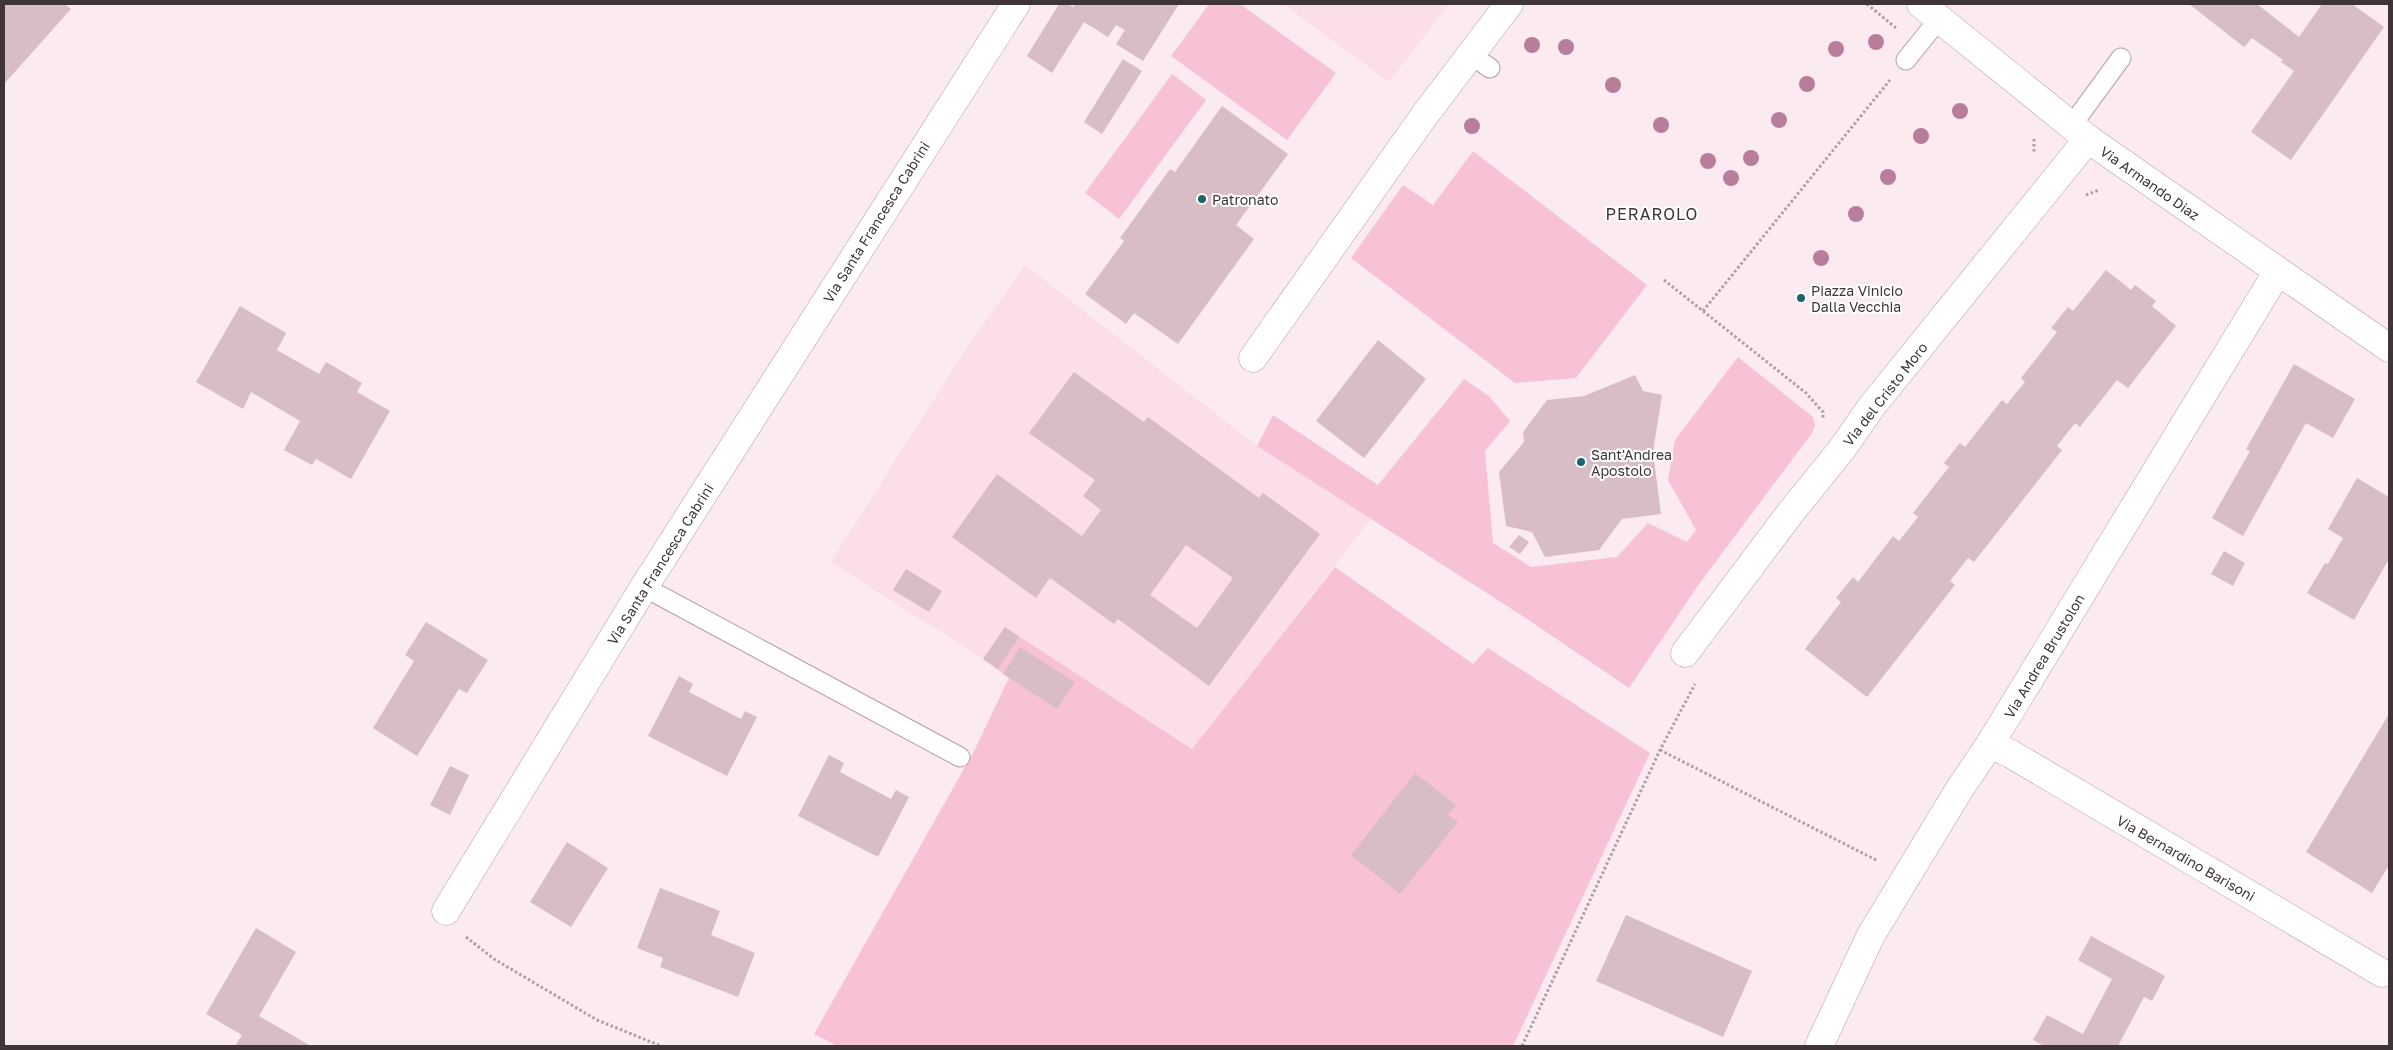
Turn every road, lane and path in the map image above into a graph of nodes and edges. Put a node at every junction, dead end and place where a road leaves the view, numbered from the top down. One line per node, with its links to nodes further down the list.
1 (1016, 4): 13 (street, Via Santa Francesca Cabrini)
2 (1509, 4): 11 (street)
3 (1930, 11): 5 (lane); 6 (street, Via Armando Diaz)
4 (2121, 58): 6 (lane)
5 (1906, 60): 9 (path)
6 (2080, 132): 7 (street, Via Armando Diaz); 14 (street, Via del Cristo Moro)
7 (2278, 271): 10 (street, Via Armando Diaz); 16 (street, Via Andrea Brustolon)
8 (1664, 280): 9 (path)
9 (1703, 311): 12 (path)
10 (2389, 348)
11 (1253, 358)
12 (1824, 426)
13 (644, 587): 18 (lane); 20 (street, Via Santa Francesca Cabrini)
14 (1686, 653)
15 (1697, 681): 17 (path)
16 (1990, 744): 21 (street, Via Bernardino Barisoni); 24 (street, Via Andrea Brustolon)
17 (1660, 750): 19 (path); 23 (path)
18 (960, 757)
19 (1883, 864)
20 (446, 911): 22 (path)
21 (2382, 973)
22 (660, 1046)
23 (1522, 1046)
24 (1819, 1046)

